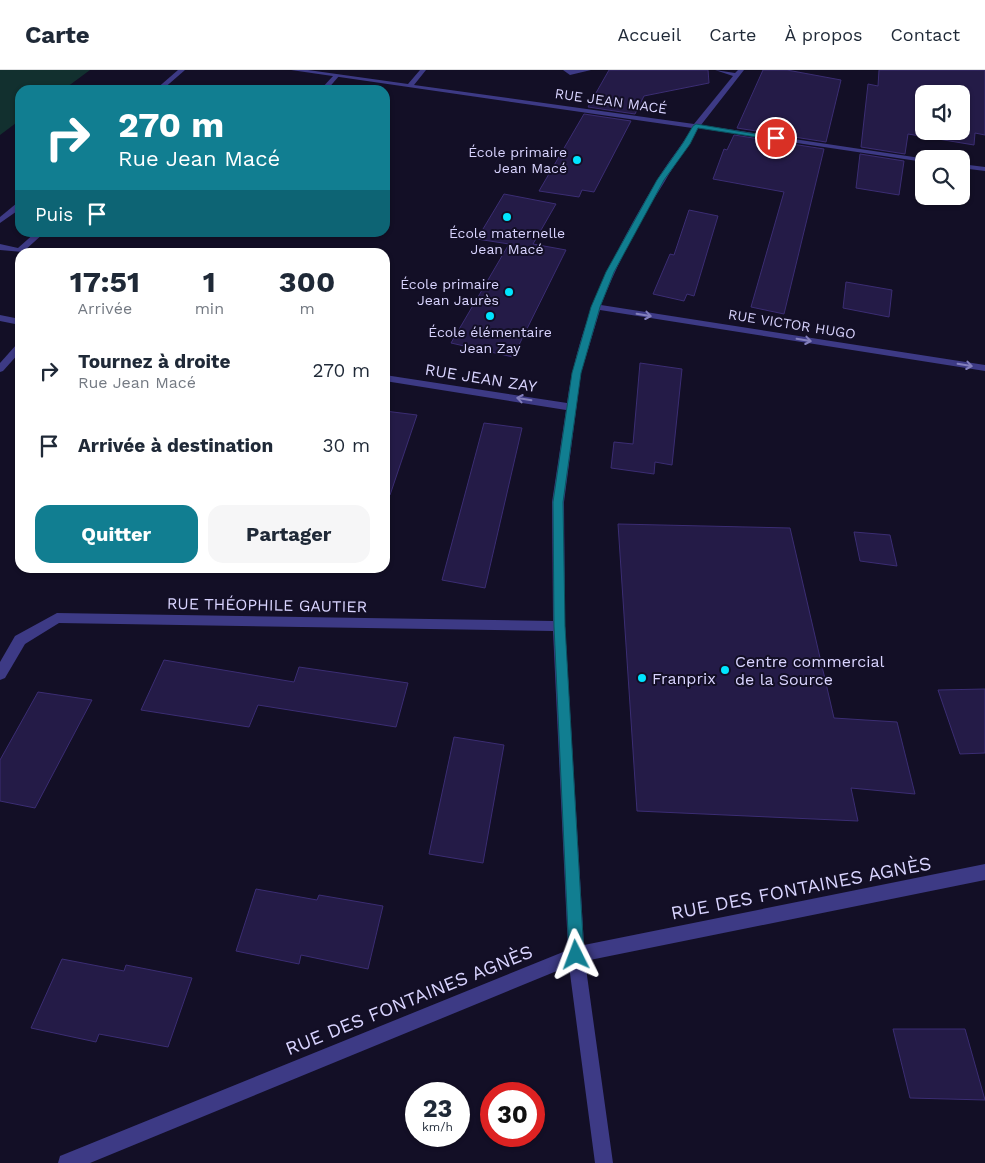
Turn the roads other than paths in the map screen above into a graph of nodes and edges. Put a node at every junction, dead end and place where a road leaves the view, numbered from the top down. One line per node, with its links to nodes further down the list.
1 (182, 70): 9 (street)
2 (294, 70): 8 (street, RUE JEAN MACÉ)
3 (423, 70): 11 (street)
4 (566, 70): 5 (street)
5 (588, 70)
6 (718, 70): 7 (street)
7 (739, 72): 12 (street)
8 (336, 76): 10 (street); 11 (street, RUE JEAN MACÉ)
9 (165, 85)
10 (328, 85)
11 (410, 86): 12 (street, RUE JEAN MACÉ)
12 (696, 126): 13 (street, RUE JEAN MACÉ); 22 (street)
13 (915, 159)
14 (970, 167): 15 (street)
15 (985, 169)
16 (15, 209): 17 (street)
17 (0, 221)
18 (35, 237): 20 (street)
19 (0, 247): 21 (street)
20 (23, 248)
21 (15, 250)
22 (596, 307): 26 (street, RUE VICTOR HUGO, one-way to 26); 29 (street)
23 (0, 318): 24 (street)
24 (15, 321)
25 (15, 352): 27 (street)
26 (985, 368)
27 (0, 369)
28 (390, 379): 29 (street, RUE JEAN ZAY, one-way to 28)
29 (572, 407): 30 (street)
30 (559, 626): 31 (street, RUE THÉOPHILE GAUTIER); 33 (street)
31 (0, 674)
32 (985, 872): 33 (street, RUE DES FONTAINES AGNÈS)
33 (576, 955): 34 (street, RUE DES FONTAINES AGNÈS); 35 (street)
34 (67, 1163)
35 (604, 1163)

